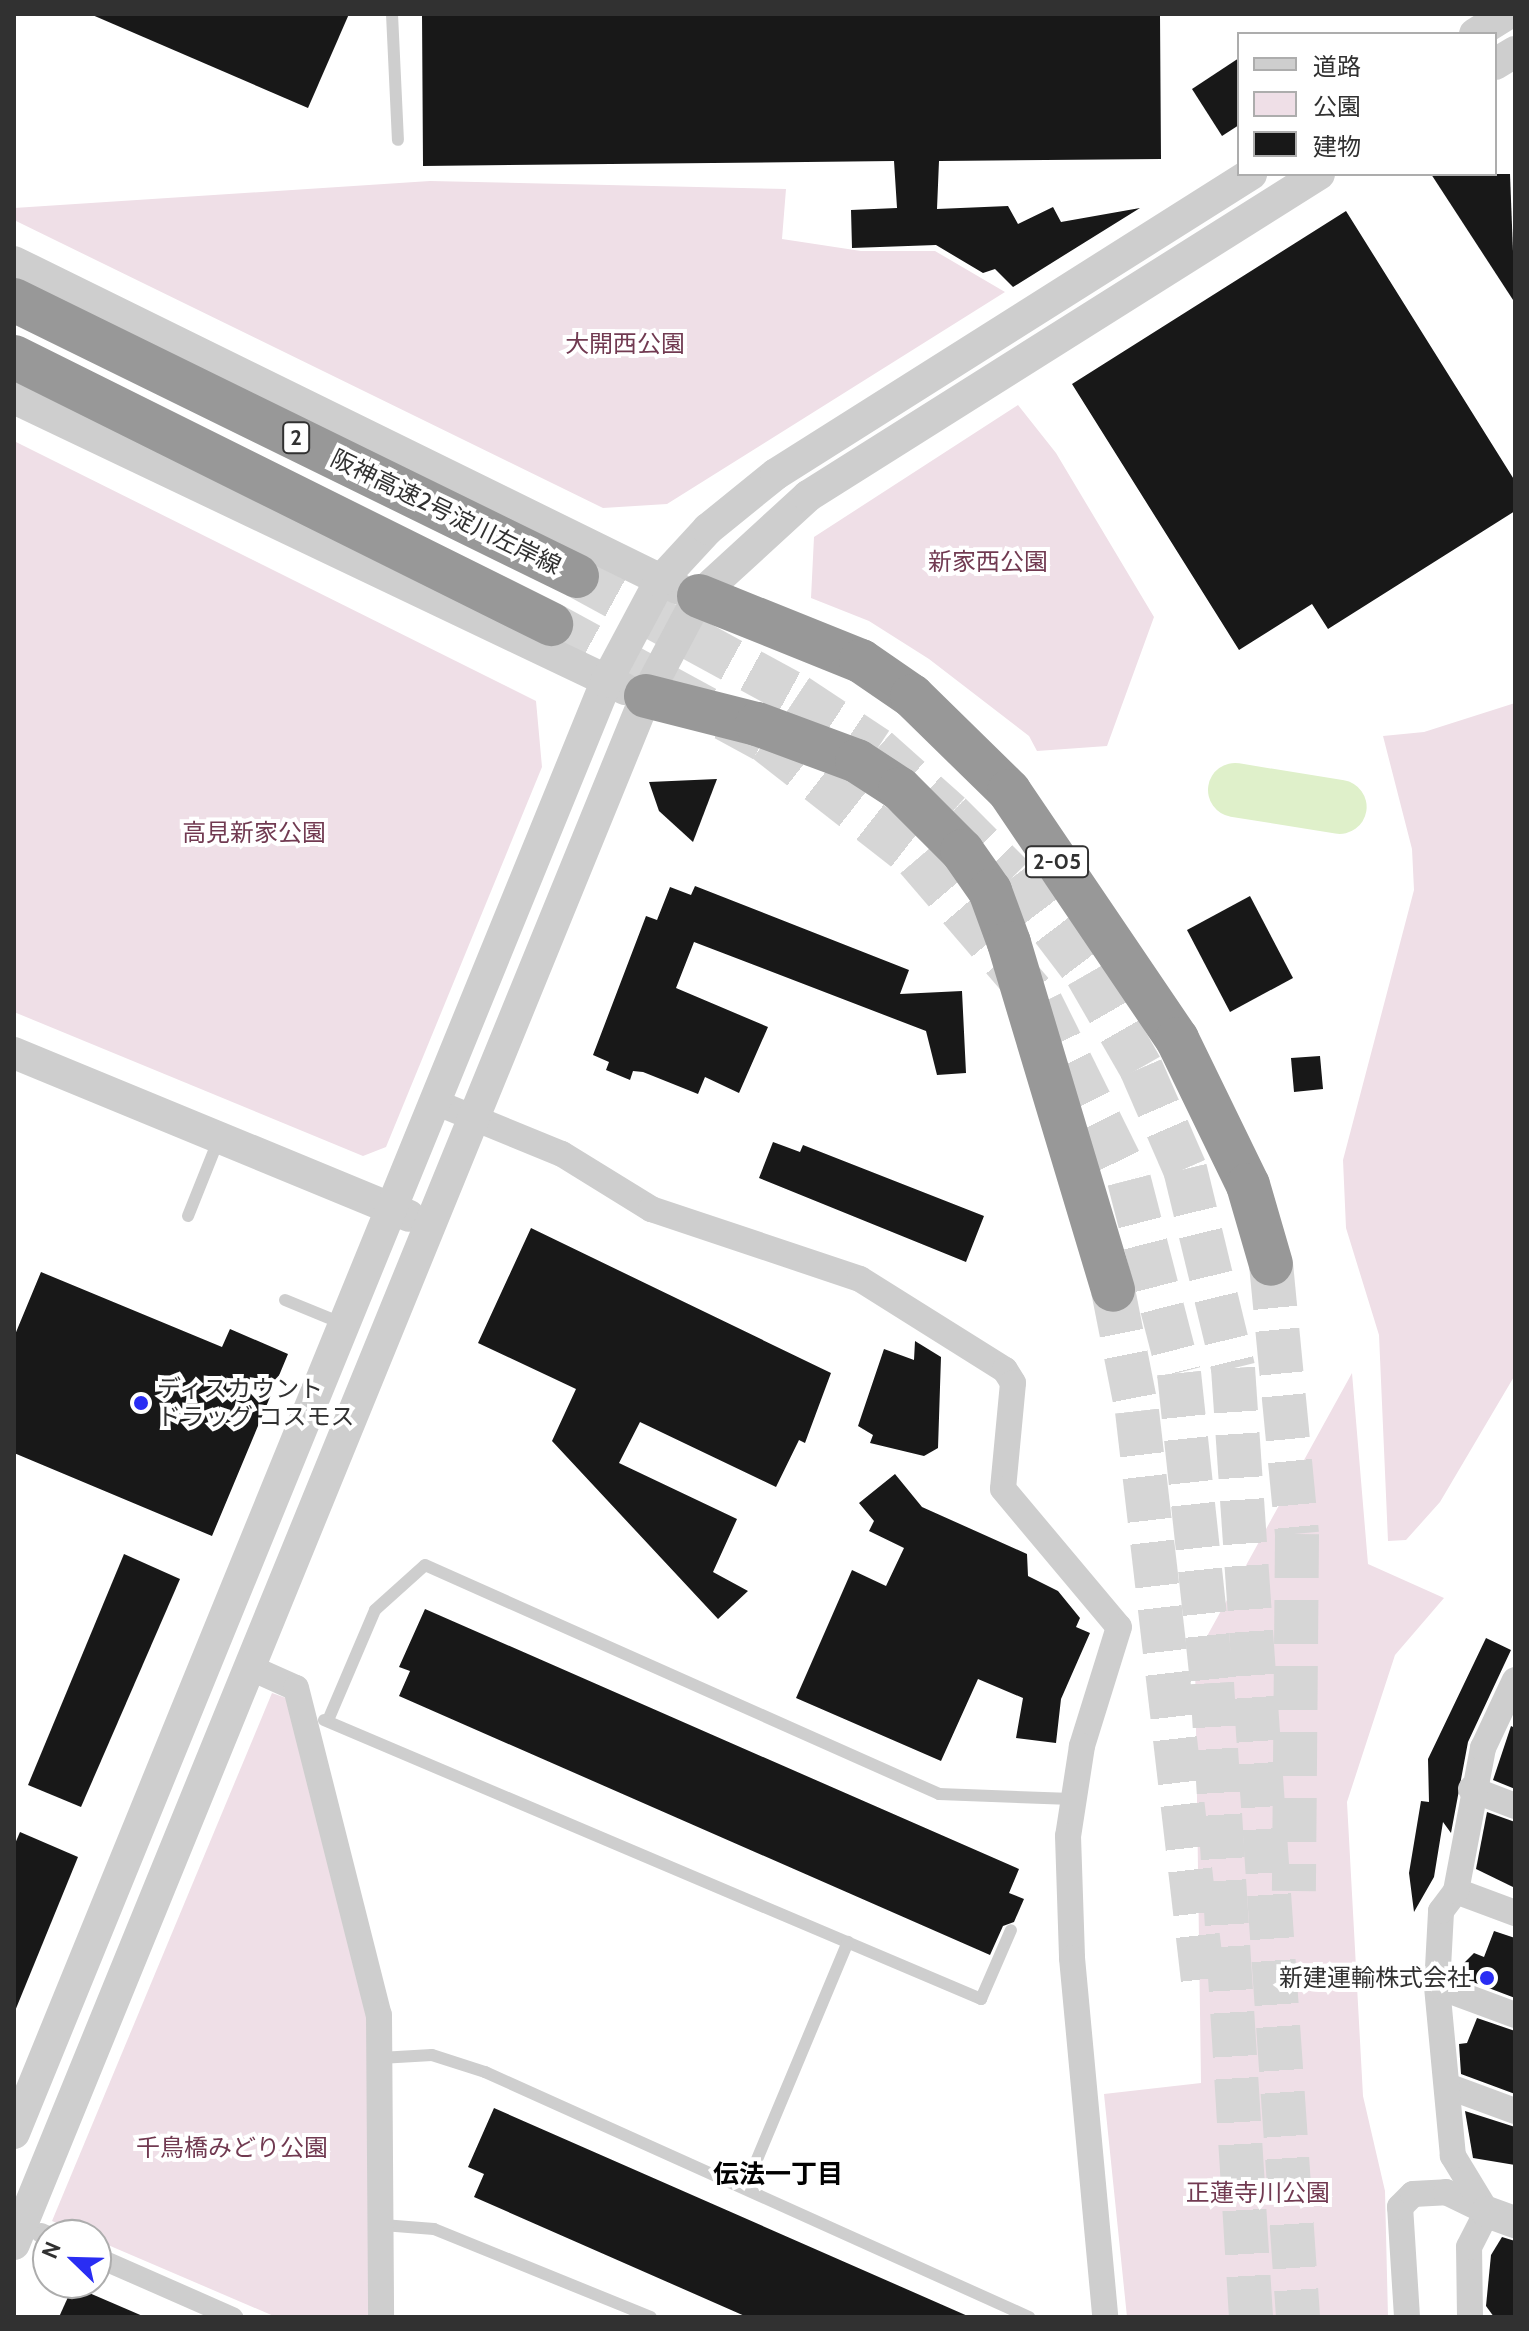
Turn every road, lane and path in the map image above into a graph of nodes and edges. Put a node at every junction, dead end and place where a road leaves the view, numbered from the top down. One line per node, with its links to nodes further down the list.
1 (392, 14): 6 (lane)
2 (1507, 14): 3 (street)
3 (1478, 32)
4 (1515, 52): 5 (street)
5 (1497, 63)
6 (398, 140)
7 (1248, 176): 14 (street)
8 (1316, 176): 14 (street)
9 (14, 262): 14 (street)
10 (14, 300): 13 (highway, 阪神高速2号淀川左岸線 / 2)
11 (14, 357): 15 (highway, 2)
12 (14, 398): 16 (street)
13 (577, 576)
14 (679, 589): 16 (street); 24 (highway, 2-05)
15 (551, 624)
16 (626, 689): 18 (street); 19 (street); 25 (highway)
17 (14, 1053): 20 (street)
18 (435, 1102): 19 (street); 21 (street)
19 (474, 1118): 23 (street); 33 (street)
20 (219, 1138): 21 (street); 22 (lane)
21 (391, 1208): 23 (street); 27 (street)
22 (188, 1216)
23 (430, 1224): 28 (street)
24 (1271, 1264)
25 (1113, 1290)
26 (285, 1300): 27 (lane)
27 (344, 1324): 44 (street)
28 (249, 1667): 31 (street); 46 (street)
29 (1515, 1680): 30 (street)
30 (1506, 1710): 32 (street)
31 (317, 1722): 33 (lane); 38 (lane); 41 (street)
32 (1471, 1789): 34 (street); 35 (street)
33 (1072, 1799): 55 (street)
34 (1515, 1806)
35 (1456, 1891): 36 (street); 39 (street)
36 (1515, 1913)
37 (1011, 1930): 38 (lane)
38 (848, 1942): 45 (lane)
39 (1437, 1986): 40 (street); 42 (street)
40 (1515, 2015)
41 (380, 2058): 45 (lane); 48 (street)
42 (1447, 2086): 43 (street); 47 (street)
43 (1515, 2111)
44 (14, 2133)
45 (745, 2188): 54 (lane)
46 (23, 2196): 49 (street)
47 (1501, 2217): 56 (street); 57 (street)
48 (383, 2225): 52 (street); 53 (lane)
49 (32, 2230)
50 (112, 2264): 51 (street)
51 (233, 2317)
52 (381, 2317)
53 (651, 2317)
54 (1029, 2317)
55 (1105, 2317)
56 (1407, 2317)
57 (1470, 2317)

